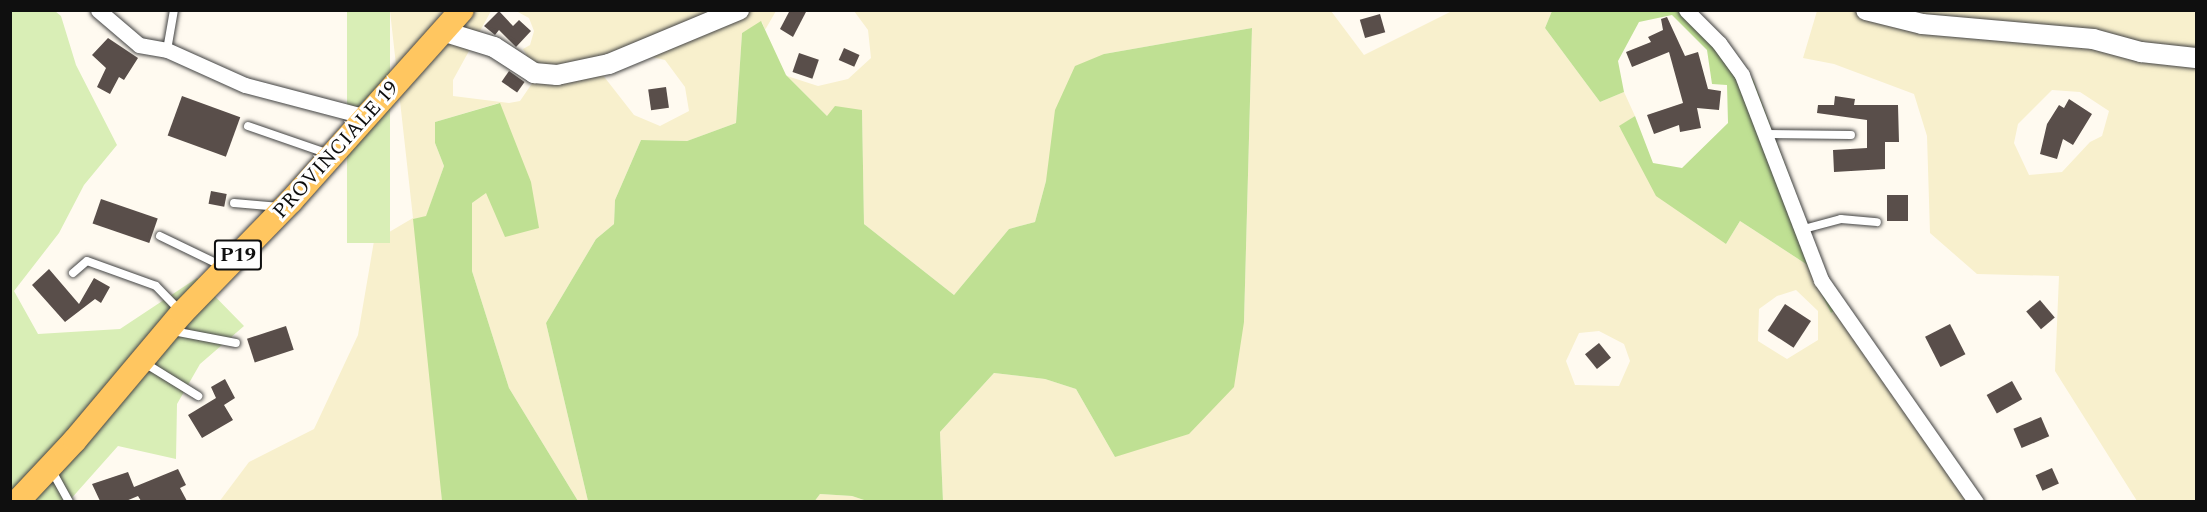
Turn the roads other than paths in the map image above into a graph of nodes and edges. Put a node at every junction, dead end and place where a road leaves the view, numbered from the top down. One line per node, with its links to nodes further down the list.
1 (98, 10): 8 (street)
2 (174, 10): 8 (lane)
3 (462, 10): 7 (main road, PROVINCIALE 19 / P19)
4 (739, 10): 7 (street)
5 (1686, 10): 12 (street)
6 (1866, 10): 9 (street)
7 (442, 31): 10 (main road, PROVINCIALE 19 / P19)
8 (167, 50): 10 (street)
9 (2196, 58)
10 (367, 117): 14 (main road, PROVINCIALE 19 / P19)
11 (248, 126): 14 (lane)
12 (1767, 134): 13 (lane); 18 (street)
13 (1851, 135)
14 (332, 156): 16 (main road, PROVINCIALE 19 / P19)
15 (234, 203): 16 (lane)
16 (285, 207): 20 (main road, PROVINCIALE 19 / P19)
17 (1877, 222): 18 (lane)
18 (1800, 230): 29 (street)
19 (160, 236): 20 (lane)
20 (226, 268): 22 (main road, PROVINCIALE 19 / P19)
21 (73, 273): 22 (lane)
22 (174, 322): 23 (lane); 24 (main road, PROVINCIALE 19 / P19)
23 (236, 343)
24 (141, 362): 25 (lane); 26 (main road, PROVINCIALE 19 / P19)
25 (198, 396)
26 (50, 467): 27 (main road, PROVINCIALE 19 / P19); 28 (lane)
27 (17, 501)
28 (69, 501)
29 (1976, 501)

